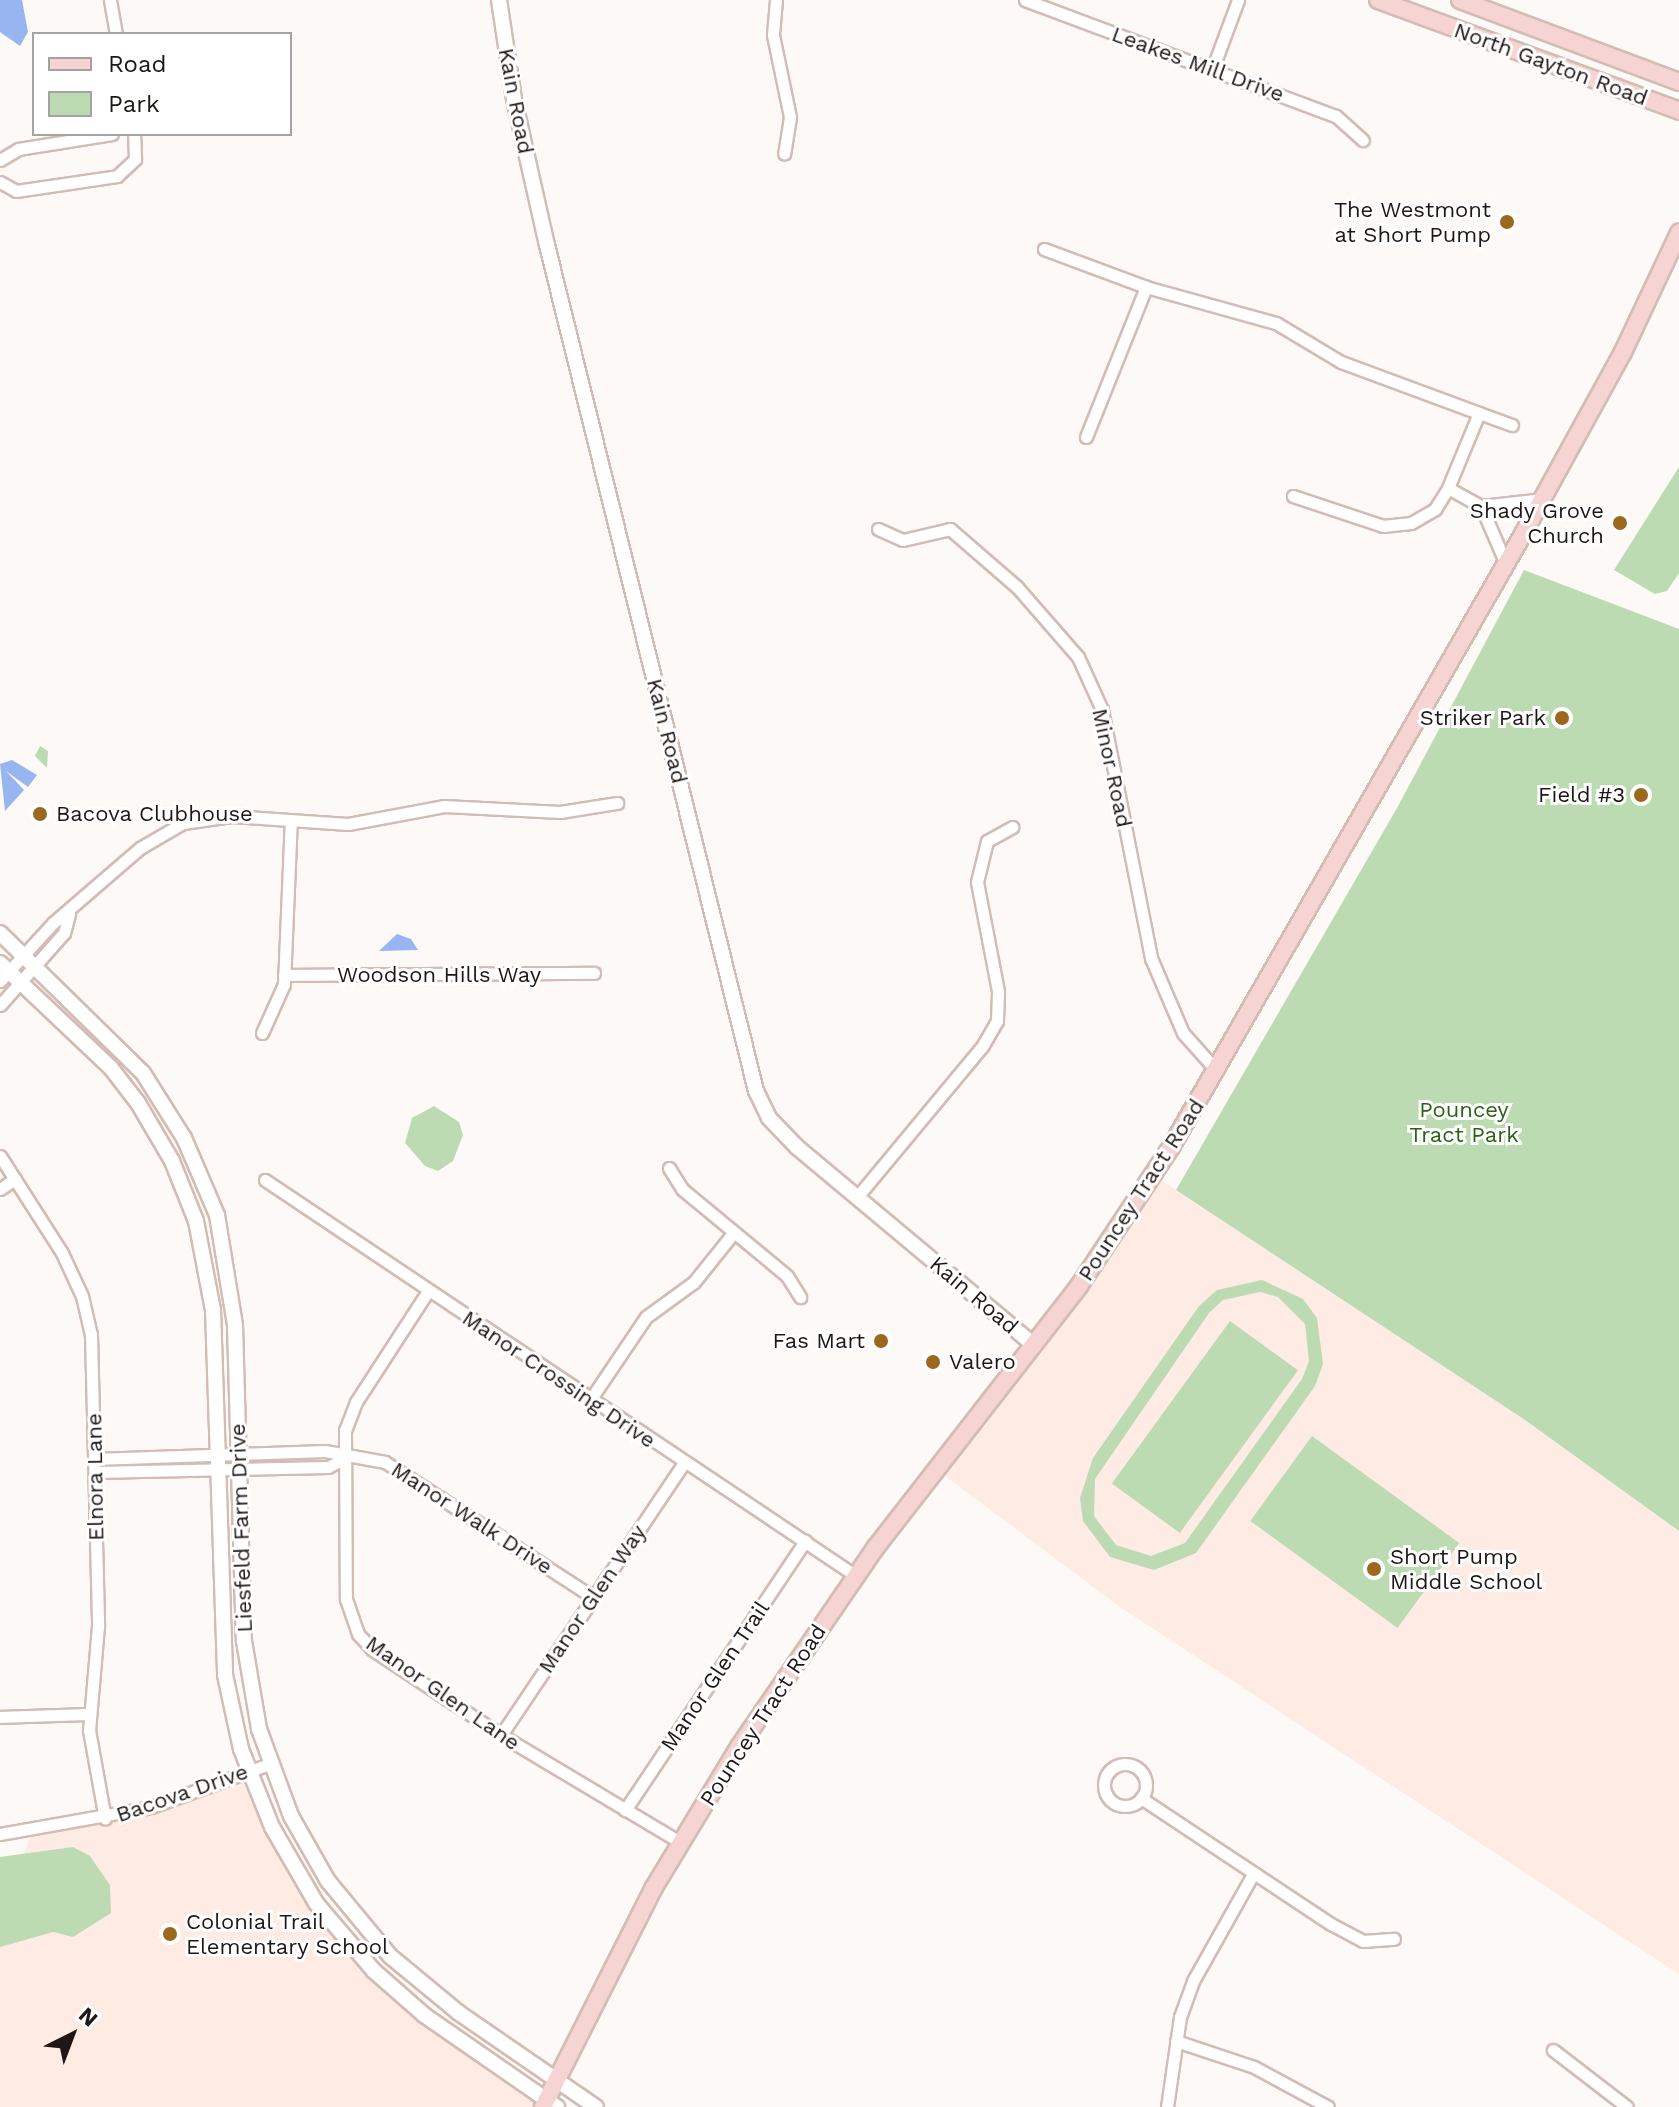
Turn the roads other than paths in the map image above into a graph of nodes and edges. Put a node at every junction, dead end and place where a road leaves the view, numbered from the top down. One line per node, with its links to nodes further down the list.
1 (110, 0): 8 (street)
2 (499, 0): 49 (street, Kain Road)
3 (776, 0): 15 (street)
4 (1025, 0): 9 (street, Leakes Mill Drive)
5 (1238, 0): 9 (street)
6 (1378, 0): 11 (main road, North Gayton Road)
7 (1460, 0): 10 (main road, North Gayton Road)
8 (116, 32)
9 (1212, 70): 14 (street, Leakes Mill Drive)
10 (1679, 82)
11 (1679, 111)
12 (99, 136): 16 (street)
13 (134, 136): 17 (street)
14 (1363, 140)
15 (784, 154)
16 (0, 160)
17 (0, 182)
18 (1679, 233): 26 (main road, Pouncey Tract Road)
19 (1044, 249): 20 (street)
20 (1146, 287): 21 (street); 23 (street)
21 (1479, 413): 22 (street); 24 (street)
22 (1512, 425)
23 (1086, 437)
24 (1448, 488): 25 (street); 27 (street)
25 (1293, 496)
26 (1542, 499): 27 (street); 29 (main road, Pouncey Tract Road)
27 (1481, 506): 29 (street)
28 (878, 529): 43 (street, Minor Road)
29 (1506, 564): 43 (main road, Pouncey Tract Road)
30 (617, 803): 31 (street)
31 (291, 820): 33 (street); 39 (street)
32 (1012, 827): 49 (street)
33 (69, 914): 35 (street); 36 (street)
34 (0, 933): 35 (street, Liesfeld Farm Drive)
35 (24, 956): 36 (street, Liesfeld Farm Drive); 37 (street)
36 (36, 966): 40 (street); 57 (street, Liesfeld Farm Drive)
37 (3, 972): 40 (street, Liesfeld Farm Drive)
38 (594, 973): 39 (street, Woodson Hills Way)
39 (284, 975): 42 (street)
40 (21, 982): 41 (street); 56 (street, Liesfeld Farm Drive)
41 (0, 1005)
42 (262, 1033)
43 (1217, 1071): 53 (main road, Pouncey Tract Road)
44 (0, 1156): 46 (street, Elnora Lane)
45 (669, 1168): 50 (street)
46 (15, 1179): 48 (street); 59 (street, Elnora Lane)
47 (265, 1180): 51 (street, Manor Crossing Drive)
48 (0, 1189)
49 (857, 1197): 53 (street, Kain Road)
50 (734, 1232): 52 (street); 54 (street)
51 (428, 1291): 54 (street, Manor Crossing Drive); 55 (street, Manor Glen Lane)
52 (800, 1297)
53 (1034, 1345): 61 (main road, Pouncey Tract Road)
54 (590, 1400): 58 (street, Manor Crossing Drive)
55 (345, 1458): 57 (street, Manor Walk Drive); 62 (street, Manor Walk Drive); 65 (street, Manor Glen Lane)
56 (218, 1462): 57 (street, Manor Walk Drive); 59 (street, Manor Walk Drive); 67 (street, Liesfeld Farm Drive)
57 (238, 1462): 66 (street, Liesfeld Farm Drive)
58 (684, 1463): 60 (street, Manor Crossing Drive); 62 (street, Manor Glen Way)
59 (94, 1465): 63 (street, Elnora Lane)
60 (805, 1541): 61 (street, Manor Crossing Drive); 69 (street, Manor Glen Trail)
61 (856, 1576): 72 (main road, Pouncey Tract Road)
62 (593, 1597): 65 (street, Manor Glen Way)
63 (90, 1714): 64 (street); 70 (street, Elnora Lane)
64 (0, 1717)
65 (501, 1735): 69 (street, Manor Glen Lane)
66 (269, 1764): 67 (street, Bacova Drive); 77 (street, Liesfeld Farm Drive)
67 (249, 1771): 70 (street, Bacova Drive); 78 (street, Liesfeld Farm Drive)
68 (1141, 1798): 73 (street)
69 (625, 1810): 72 (street, Manor Glen Lane)
70 (105, 1819): 71 (street, Bacova Drive)
71 (0, 1834)
72 (680, 1842): 77 (main road, Pouncey Tract Road)
73 (1252, 1876): 74 (street); 75 (street)
74 (1394, 1939)
75 (1176, 2041): 80 (street); 81 (street)
76 (1553, 2050): 82 (street)
77 (556, 2080): 78 (main road, Pouncey Tract Road); 79 (street, Liesfeld Farm Drive)
78 (549, 2105)
79 (596, 2107)
80 (1167, 2107)
81 (1328, 2107)
82 (1627, 2107)

